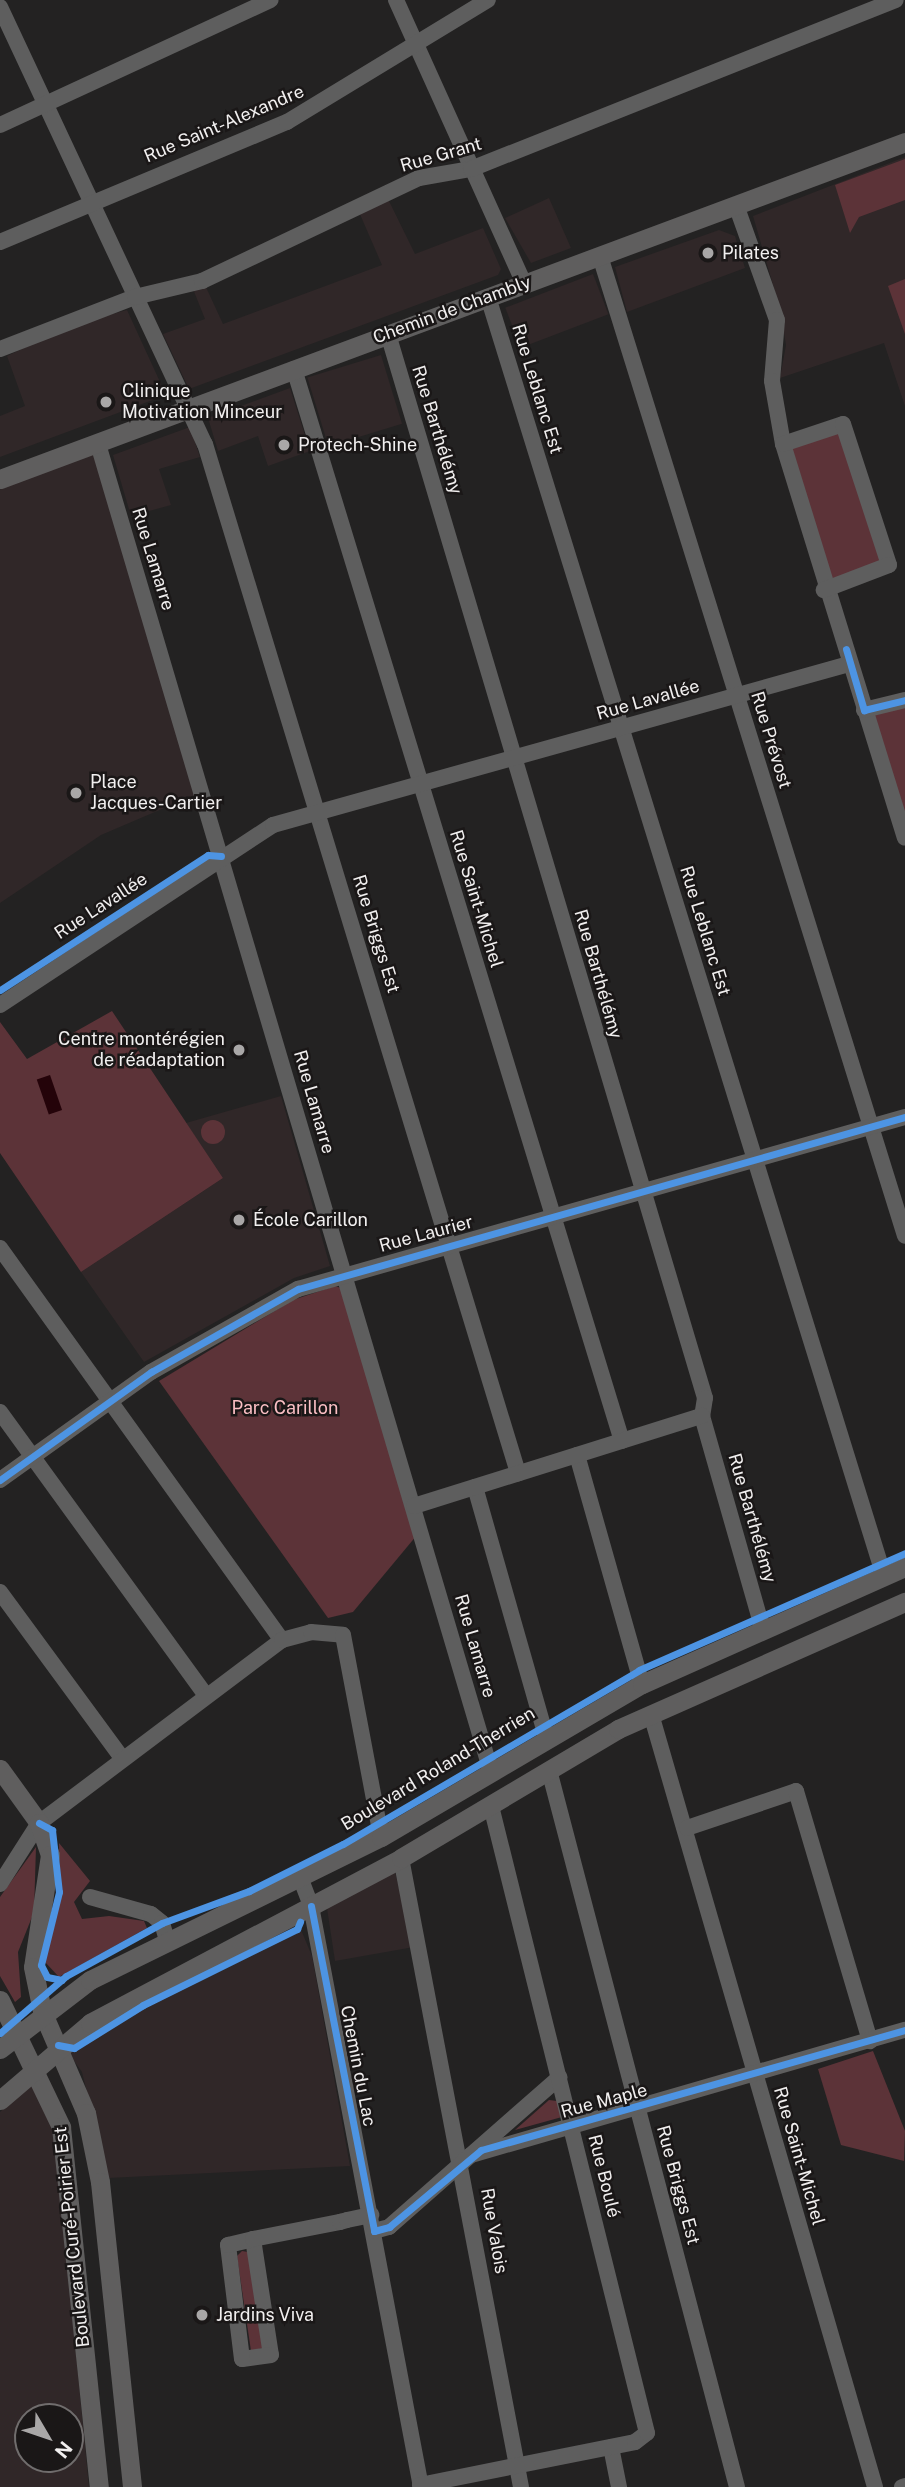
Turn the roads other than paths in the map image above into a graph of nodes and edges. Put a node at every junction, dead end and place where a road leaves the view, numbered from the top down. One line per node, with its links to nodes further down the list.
1 (8, 0): 6 (street)
2 (271, 0): 8 (street)
3 (396, 0): 7 (street)
4 (488, 0): 7 (street, Rue Saint-Alexandre)
5 (896, 0): 11 (street, Rue Grant)
6 (0, 6): 8 (street, Rue Briggs Est)
7 (417, 48): 11 (street); 12 (street, Rue Saint-Alexandre)
8 (43, 104): 9 (street); 12 (street, Rue Briggs Est)
9 (0, 125)
10 (905, 142): 13 (main road, Chemin de Chambly)
11 (471, 169): 16 (street); 17 (street, Rue Grant)
12 (90, 202): 14 (street, Rue Saint-Alexandre); 17 (street, Rue Briggs Est)
13 (736, 205): 15 (main road, Chemin de Chambly); 24 (street)
14 (0, 242)
15 (600, 256): 16 (main road, Chemin de Chambly); 28 (street, Rue Prévost)
16 (524, 284): 18 (main road, Chemin de Chambly)
17 (135, 297): 20 (street, Rue Grant); 22 (street, Rue Briggs Est)
18 (488, 297): 19 (main road, Chemin de Chambly); 31 (street, Rue Leblanc Est)
19 (388, 334): 21 (main road, Chemin de Chambly); 32 (street, Rue Barthélémy)
20 (0, 349)
21 (294, 369): 22 (main road, Chemin de Chambly); 33 (street, Rue Saint-Michel)
22 (188, 408): 23 (main road, Chemin de Chambly); 34 (street, Rue Briggs Est)
23 (98, 444): 25 (main road, Chemin de Chambly); 36 (street, Rue Lamarre)
24 (783, 444): 26 (street); 26 (street)
25 (0, 479)
26 (824, 590): 27 (street)
27 (849, 664): 28 (street, Rue Lavallée); 30 (street)
28 (737, 695): 31 (street, Rue Lavallée); 39 (street, Rue Prévost)
29 (905, 700): 30 (street)
30 (864, 710): 35 (street)
31 (622, 728): 32 (street, Rue Lavallée); 40 (street, Rue Leblanc Est)
32 (515, 758): 33 (street, Rue Lavallée); 41 (street, Rue Barthélémy)
33 (421, 784): 34 (street, Rue Lavallée); 42 (street, Rue Saint-Michel)
34 (319, 812): 36 (street, Rue Lavallée); 44 (street, Rue Briggs Est)
35 (905, 838)
36 (221, 856): 37 (street, Rue Lavallée); 46 (street, Rue Lamarre)
37 (0, 1004)
38 (905, 1117): 39 (street, Rue Laurier)
39 (870, 1126): 40 (street, Rue Laurier); 43 (street, Rue Prévost)
40 (756, 1158): 41 (street, Rue Laurier); 58 (street, Rue Leblanc Est)
41 (642, 1191): 42 (street, Rue Laurier); 49 (street, Rue Barthélémy)
42 (553, 1215): 44 (street, Rue Laurier); 50 (street, Rue Saint-Michel)
43 (905, 1236)
44 (449, 1245): 46 (street, Rue Laurier); 53 (street, Rue Briggs Est)
45 (0, 1248): 47 (street)
46 (345, 1273): 47 (street, Rue Laurier); 56 (street, Rue Lamarre)
47 (111, 1401): 52 (street, Rue Laurier); 62 (street)
48 (0, 1412): 52 (street)
49 (702, 1416): 50 (street); 61 (street, Rue Barthélémy)
50 (622, 1441): 51 (street)
51 (577, 1455): 53 (street); 63 (street)
52 (32, 1457): 54 (street, Rue Laurier); 64 (street)
53 (518, 1473): 55 (street)
54 (0, 1479)
55 (475, 1486): 56 (street); 66 (street)
56 (414, 1506): 70 (street, Rue Lamarre)
57 (905, 1567): 58 (main road, Boulevard Roland-Therrien)
58 (884, 1576): 61 (main road, Boulevard Roland-Therrien)
59 (0, 1592): 67 (street)
60 (905, 1602): 65 (main road)
61 (762, 1626): 63 (main road, Boulevard Roland-Therrien)
62 (282, 1640): 64 (street); 74 (street)
63 (642, 1684): 66 (main road, Boulevard Roland-Therrien)
64 (206, 1696): 67 (street)
65 (651, 1714): 69 (main road); 73 (street, Rue Saint-Michel)
66 (547, 1739): 70 (main road, Boulevard Roland-Therrien)
67 (122, 1759): 72 (street)
68 (0, 1769): 72 (main road)
69 (549, 1770): 71 (main road); 92 (street, Rue Briggs Est)
70 (491, 1772): 74 (main road, Boulevard Roland-Therrien)
71 (491, 1807): 75 (main road); 89 (street, Rue Boulé)
72 (39, 1824): 77 (street); 82 (main road, Boulevard Curé-Poirier Est)
73 (687, 1828): 85 (street); 90 (street, Rue Saint-Michel)
74 (381, 1837): 76 (main road, Boulevard Roland-Therrien)
75 (401, 1858): 79 (main road); 94 (street, Rue Valois)
76 (300, 1877): 79 (street, Chemin du Lac); 80 (main road, Boulevard Roland-Therrien)
77 (0, 1884)
78 (90, 1897): 80 (street)
79 (311, 1906): 86 (main road); 95 (street, Chemin du Lac)
80 (167, 1940): 82 (main road, Boulevard Roland-Therrien)
81 (0, 2000): 84 (main road, Boulevard Curé-Poirier Est)
82 (43, 2011): 84 (main road, Boulevard Roland-Therrien); 86 (main road, Boulevard Curé-Poirier Est)
83 (905, 2030): 85 (street, Rue Maple)
84 (17, 2032): 87 (main road, Boulevard Roland-Therrien); 88 (main road, Boulevard Curé-Poirier Est)
85 (870, 2041): 90 (street, Rue Maple)
86 (58, 2045): 88 (main road); 101 (main road, Boulevard Curé-Poirier Est)
87 (0, 2049)
88 (36, 2066): 91 (main road); 100 (main road, Boulevard Curé-Poirier Est)
89 (560, 2077): 93 (street, Rue Boulé); 94 (street, Rue Maple)
90 (755, 2077): 92 (street, Rue Maple); 105 (street, Rue Saint-Michel)
91 (0, 2100)
92 (638, 2108): 93 (street, Rue Maple); 104 (street, Rue Briggs Est)
93 (572, 2126): 94 (street, Rue Maple); 97 (street, Rue Boulé)
94 (466, 2159): 95 (street, Rue Maple); 98 (street, Rue Valois)
95 (372, 2223): 96 (street, Rue Maple); 99 (street, Chemin du Lac)
96 (253, 2239): 96 (street)
97 (611, 2447): 98 (street); 103 (street)
98 (517, 2466): 99 (street); 102 (street, Rue Valois)
99 (421, 2486)
100 (99, 2487)
101 (132, 2487)
102 (522, 2487)
103 (619, 2487)
104 (737, 2487)
105 (875, 2487)

